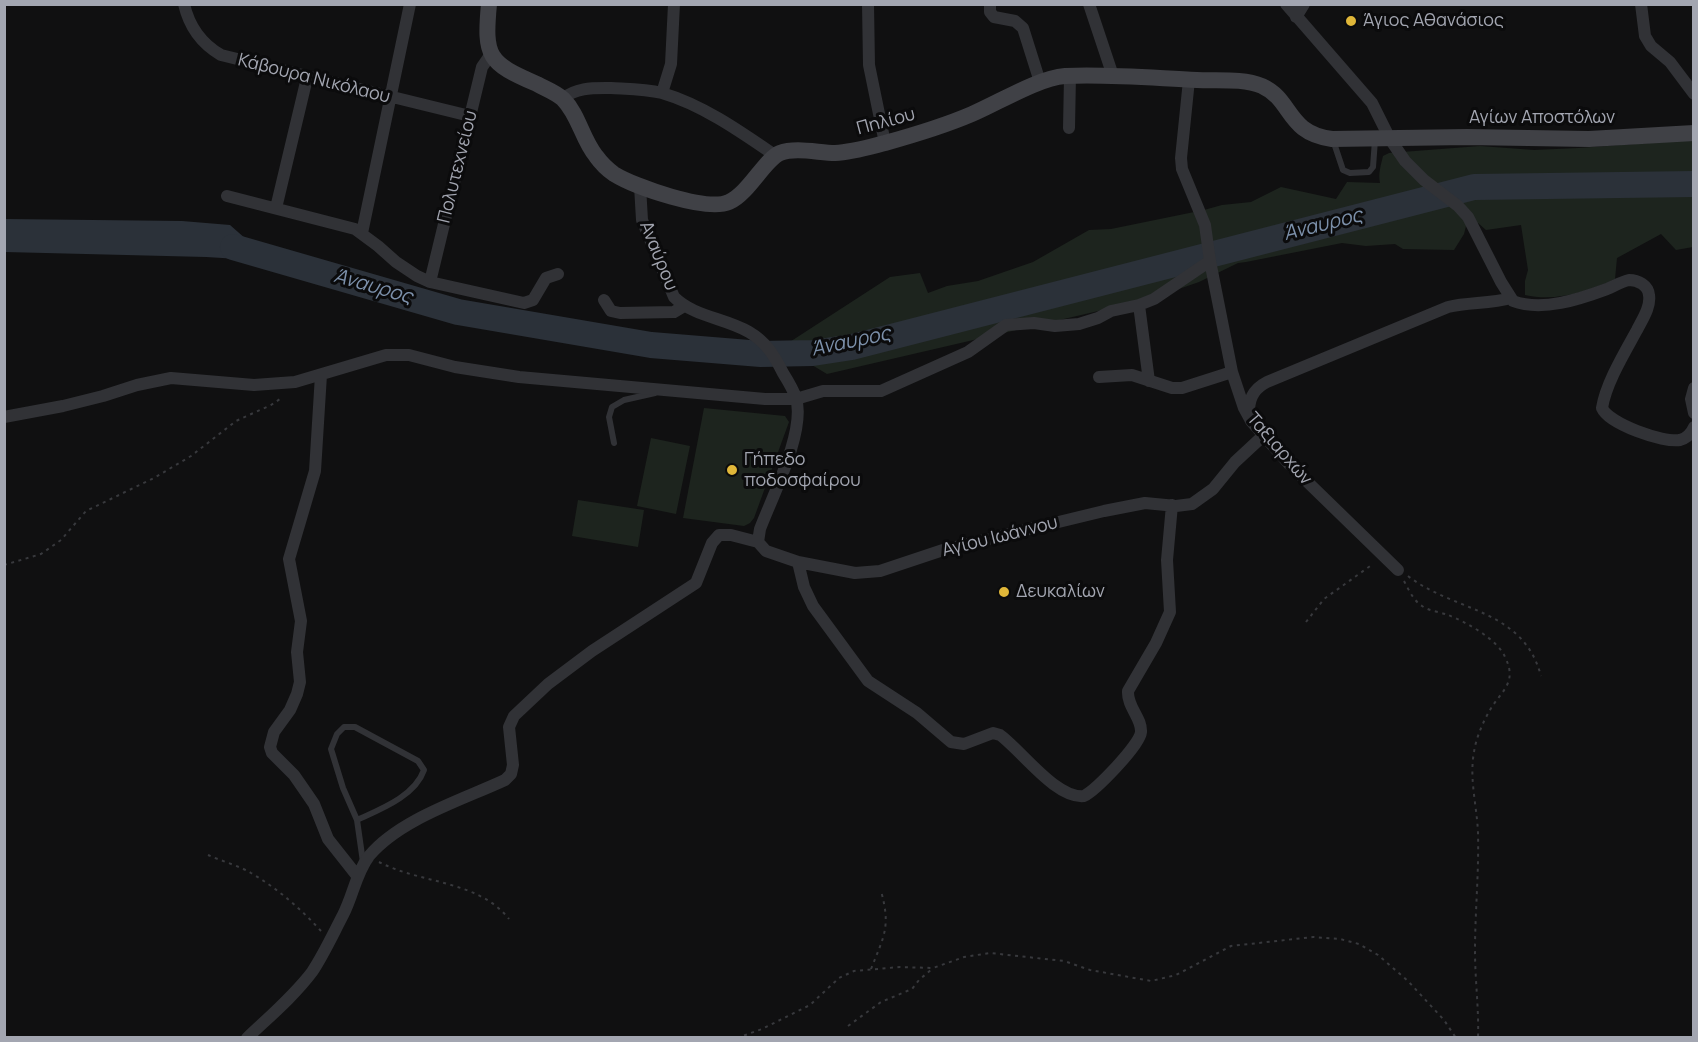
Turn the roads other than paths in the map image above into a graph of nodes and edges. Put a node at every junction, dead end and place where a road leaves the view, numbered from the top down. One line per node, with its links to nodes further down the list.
1 (184, 4): 14 (street, Κάβουρα Νικόλαου)
2 (410, 4): 19 (street)
3 (489, 4): 11 (main road)
4 (674, 4): 17 (street)
5 (868, 4): 26 (street)
6 (990, 4): 16 (street)
7 (1089, 4): 13 (street)
8 (1304, 4): 10 (street)
9 (1641, 4): 18 (street)
10 (1290, 8): 25 (street)
11 (491, 54): 20 (main road); 21 (street, Πολυτεχνείου)
12 (1070, 76): 13 (main road, Πηλίου); 16 (main road, Πηλίου); 22 (street)
13 (1113, 76): 15 (main road, Πηλίου)
14 (307, 78): 19 (street, Κάβουρα Νικόλαου); 30 (street)
15 (1189, 80): 24 (main road, Πηλίου); 32 (street, Ταξιαρχών)
16 (1040, 82): 26 (main road, Πηλίου)
17 (662, 93): 20 (street); 27 (street)
18 (1694, 94)
19 (392, 98): 21 (street, Κάβουρα Νικόλαου); 31 (street)
20 (562, 99): 28 (main road)
21 (470, 116): 34 (street, Πολυτεχνείου)
22 (1069, 128)
23 (1694, 133): 25 (main road, Αγίων Αποστόλων)
24 (1332, 139): 25 (main road, Πηλίου); 25 (lane)
25 (1382, 139): 35 (street)
26 (885, 143): 27 (main road, Πηλίου)
27 (776, 156): 28 (main road)
28 (640, 186): 38 (street, Αναύρου)
29 (227, 196): 30 (street)
30 (276, 208): 31 (street)
31 (362, 233): 34 (street)
32 (1209, 259): 37 (street); 39 (street, Ταξιαρχών)
33 (558, 274): 34 (street)
34 (430, 282)
35 (1511, 298): 48 (street); 49 (street)
36 (604, 300): 38 (street)
37 (1139, 305): 42 (street); 45 (street)
38 (684, 306): 45 (street, Αναύρου)
39 (1232, 372): 42 (street); 48 (street, Ταξιαρχών)
40 (321, 375): 44 (street); 47 (street); 57 (street)
41 (1099, 377): 42 (street)
42 (1149, 381)
43 (1694, 388): 46 (street)
44 (667, 390): 45 (street); 51 (lane)
45 (796, 399): 53 (street, Αναύρου)
46 (1694, 413)
47 (4, 417)
48 (1251, 421): 50 (street, Ταξιαρχών)
49 (1694, 427)
50 (1263, 436): 52 (street, Αγίου Ιωάννου); 55 (street, Ταξιαρχών)
51 (614, 443)
52 (1172, 505): 54 (street, Αγίου Ιωάννου); 54 (street)
53 (758, 542): 54 (street, Αγίου Ιωάννου); 57 (street, Αγίου Ιωάννου)
54 (798, 562)
55 (1398, 570)
56 (357, 820): 56 (lane); 57 (lane)
57 (363, 866): 58 (street)
58 (248, 1038)

